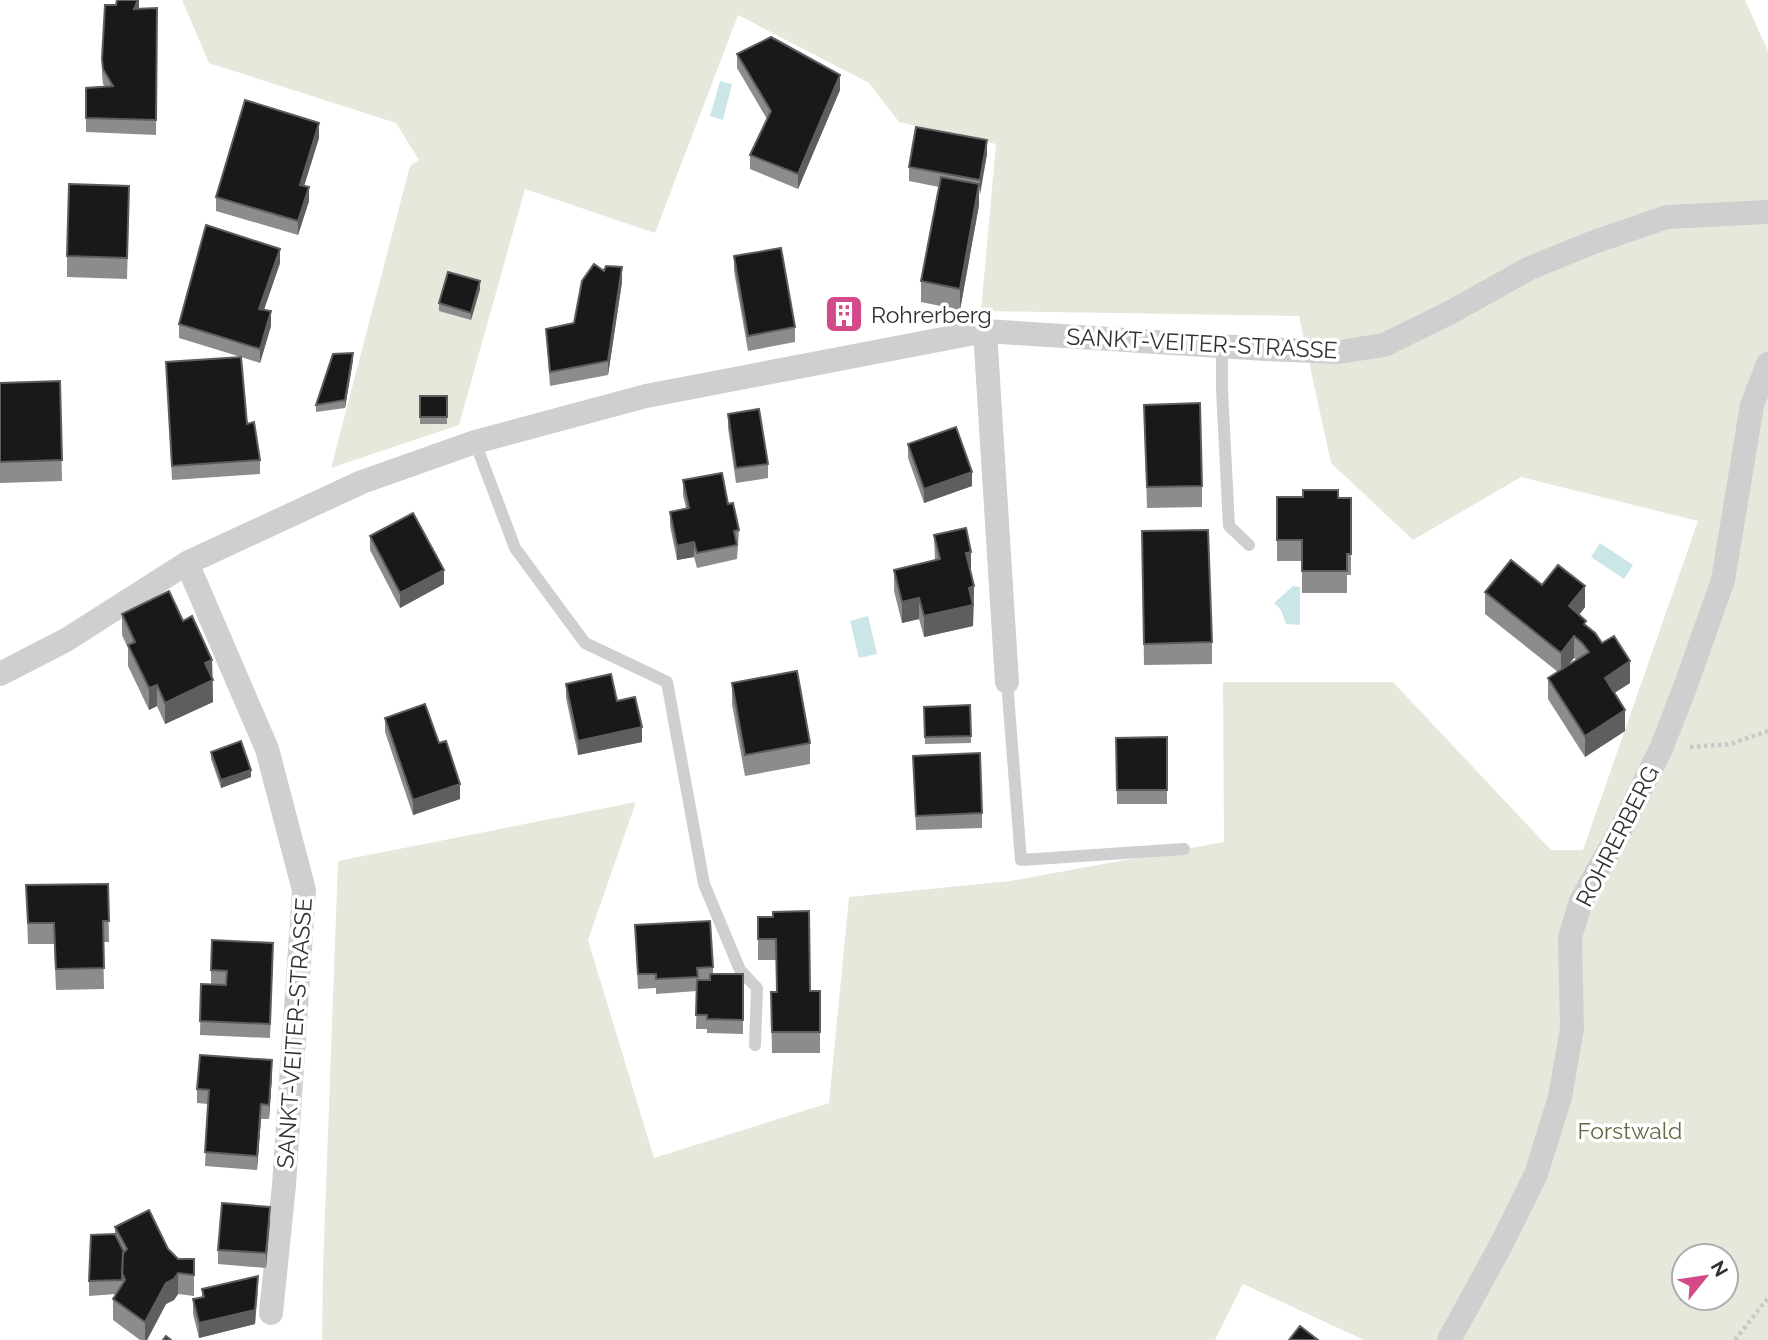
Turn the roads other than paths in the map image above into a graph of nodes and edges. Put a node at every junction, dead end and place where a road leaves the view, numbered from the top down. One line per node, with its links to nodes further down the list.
1 (1768, 212): 3 (street, SANKT-VEITER-STRASSE)
2 (985, 331): 3 (street, SANKT-VEITER-STRASSE); 5 (street, SANKT-VEITER-STRASSE); 9 (street)
3 (1222, 346): 6 (lane)
4 (1768, 364): 13 (street, ROHRERBERG)
5 (475, 442): 7 (street, SANKT-VEITER-STRASSE); 11 (lane)
6 (1249, 545)
7 (187, 563): 8 (street, SANKT-VEITER-STRASSE); 12 (street, SANKT-VEITER-STRASSE)
8 (0, 674)
9 (1007, 682): 10 (lane)
10 (1184, 849)
11 (755, 1045)
12 (271, 1313)
13 (1449, 1340)

